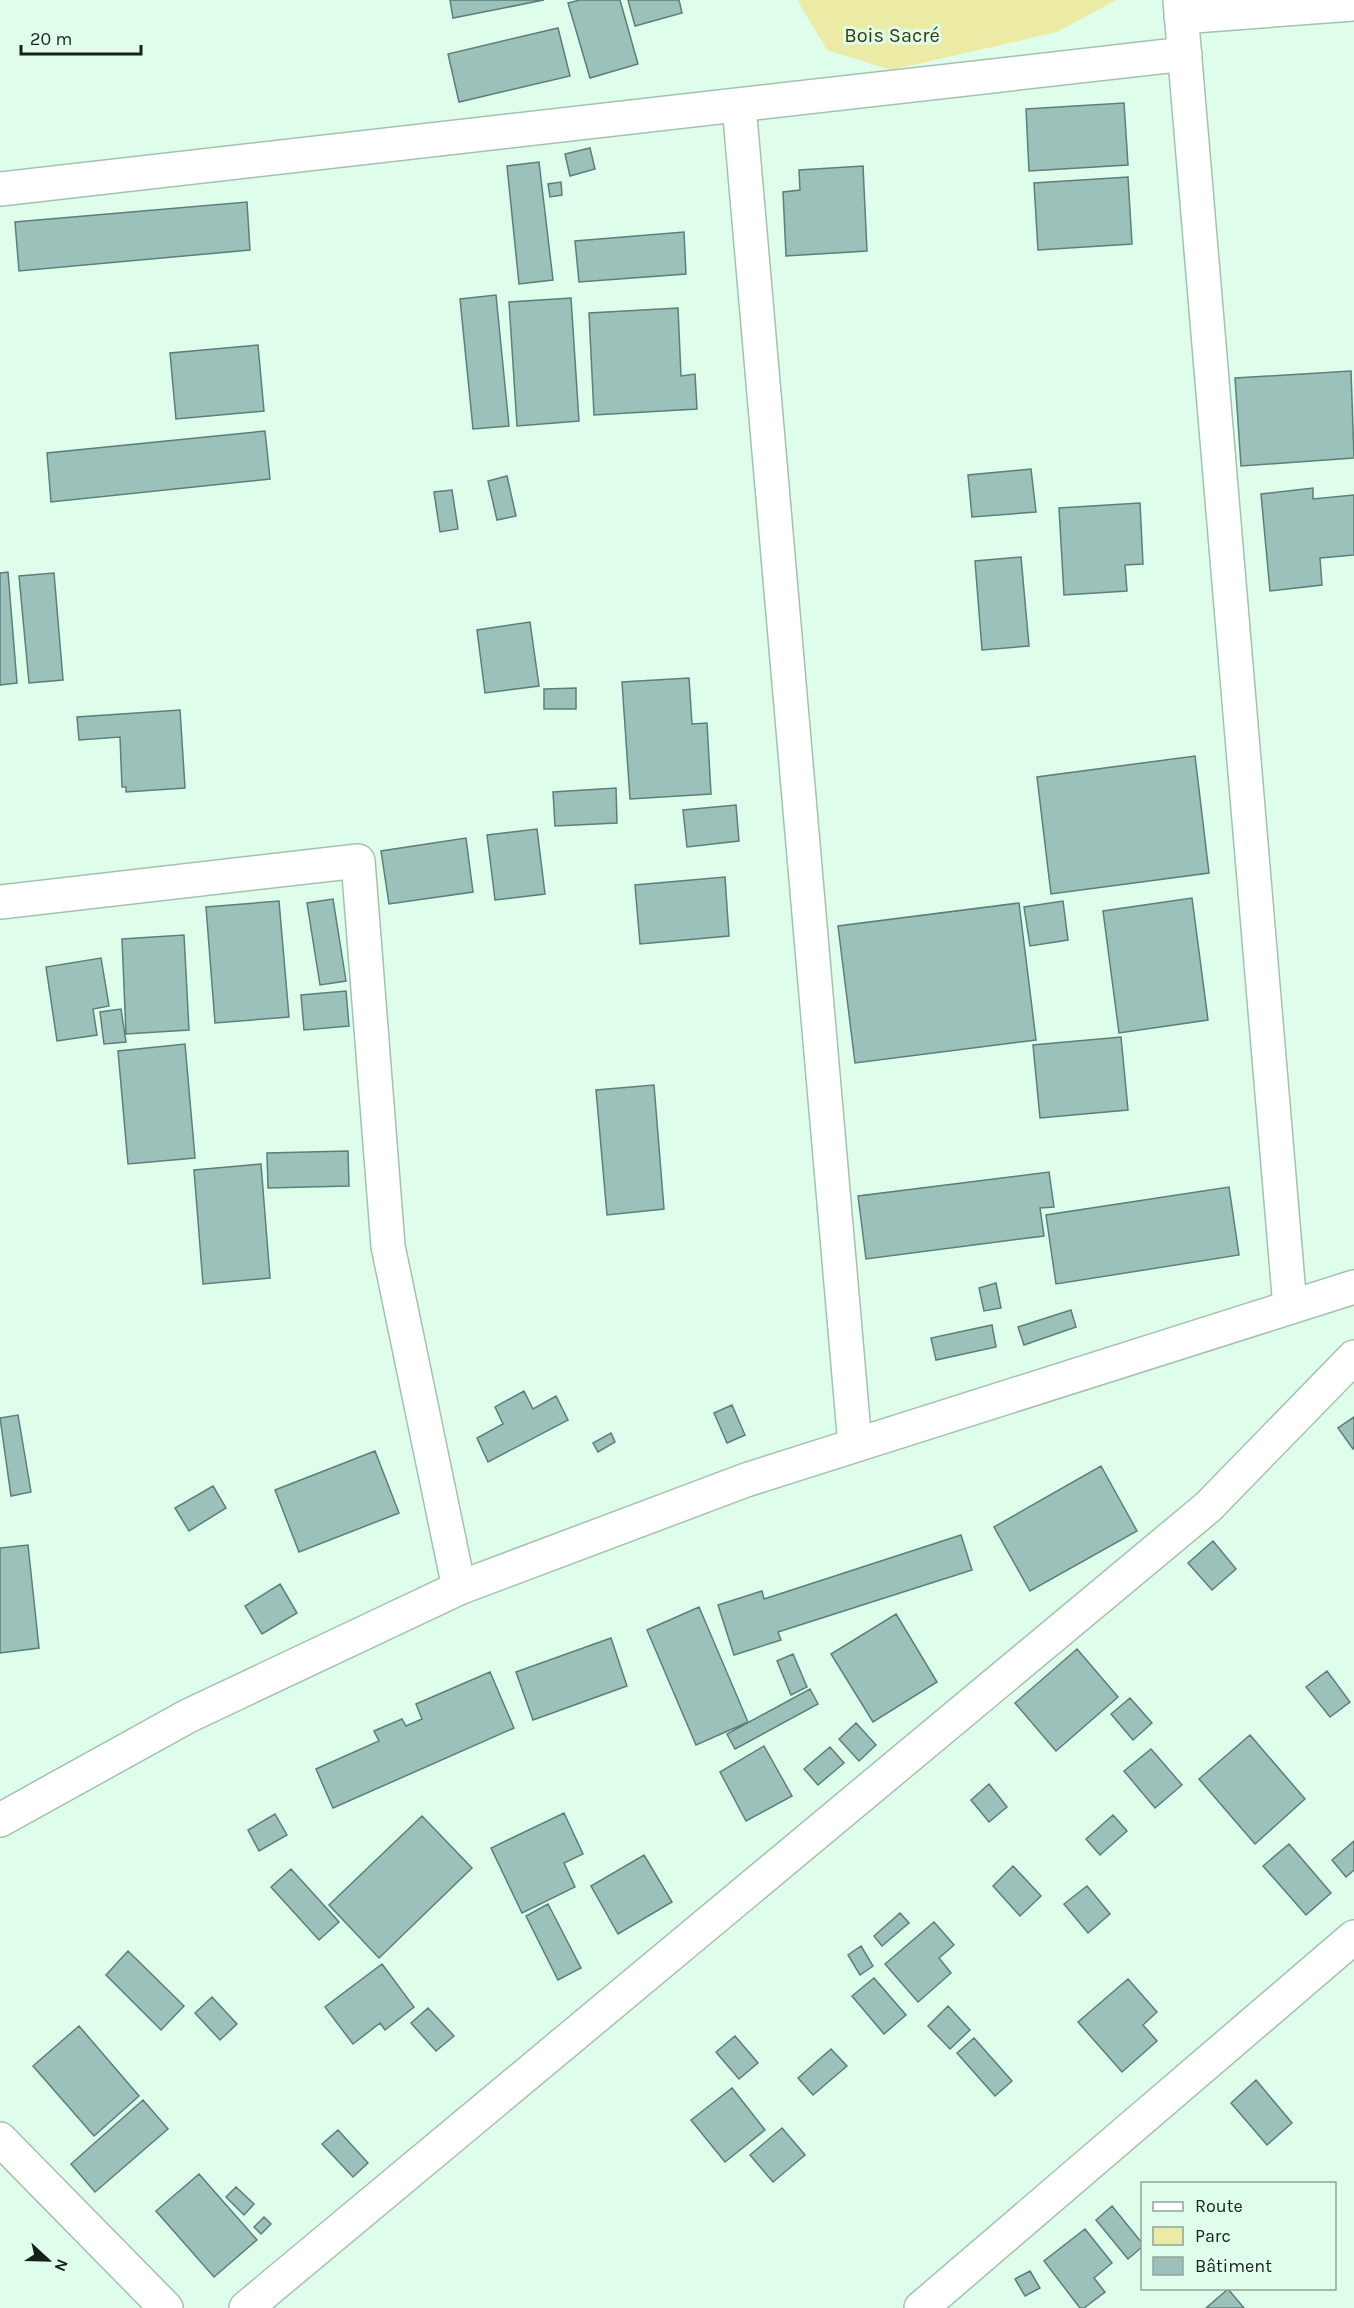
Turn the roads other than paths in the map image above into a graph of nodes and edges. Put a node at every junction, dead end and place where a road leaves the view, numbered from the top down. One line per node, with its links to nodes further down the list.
1 (1354, 4): 2 (street)
2 (1181, 8): 3 (street)
3 (1185, 54): 4 (street); 8 (street)
4 (740, 105): 5 (street); 10 (street)
5 (0, 189)
6 (0, 902): 11 (street)
7 (1354, 1287): 8 (street)
8 (1290, 1307): 10 (street)
9 (1354, 1357): 16 (street)
10 (855, 1445): 11 (street)
11 (459, 1588): 12 (street)
12 (0, 1820)
13 (1354, 1937): 17 (street)
14 (0, 2139): 15 (street)
15 (166, 2308)
16 (246, 2308)
17 (921, 2308)

